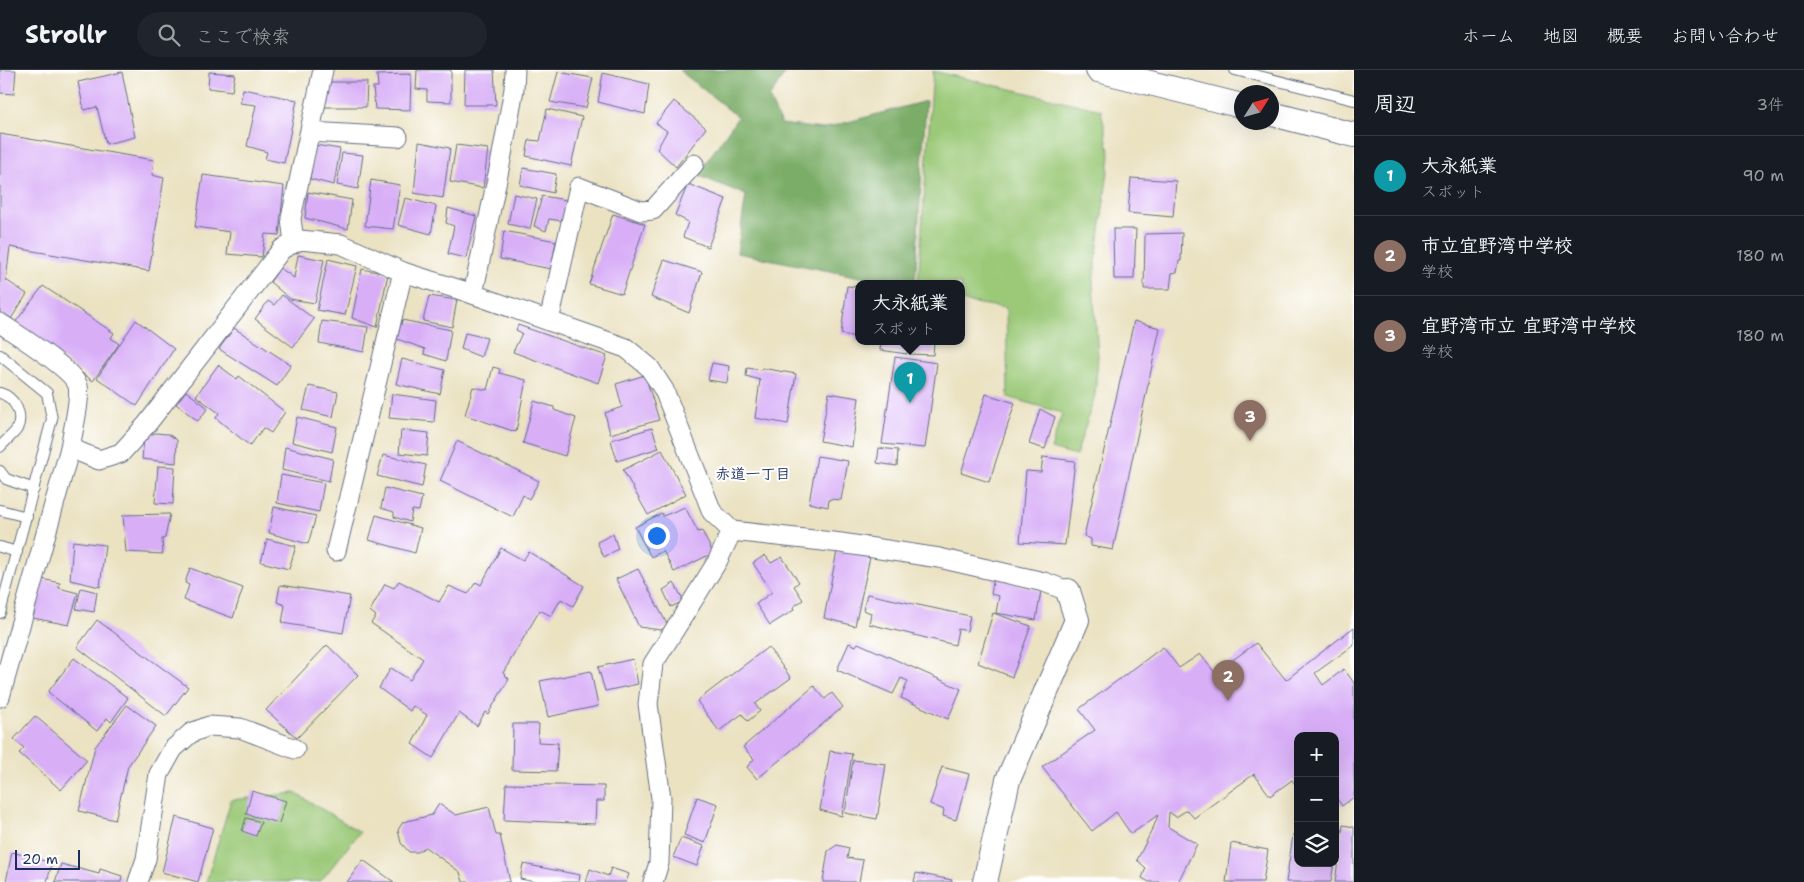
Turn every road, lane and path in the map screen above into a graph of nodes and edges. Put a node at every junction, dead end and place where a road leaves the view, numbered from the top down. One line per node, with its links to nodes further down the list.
1 (323, 70): 8 (street)
2 (515, 70): 14 (street)
3 (1098, 70): 6 (street)
4 (1235, 70): 5 (lane)
5 (1354, 100)
6 (1234, 104)
7 (1279, 116): 9 (street)
8 (310, 132): 10 (street); 12 (street)
9 (1354, 134)
10 (398, 137)
11 (694, 164): 15 (street)
12 (294, 243): 13 (street); 20 (street)
13 (403, 272): 14 (street); 27 (street)
14 (473, 294): 15 (street)
15 (550, 321): 25 (street)
16 (0, 322): 20 (street)
17 (0, 355): 22 (lane)
18 (0, 392): 19 (lane)
19 (0, 447)
20 (70, 448): 31 (street)
21 (0, 471): 22 (lane)
22 (34, 489): 24 (lane)
23 (0, 510): 24 (lane)
24 (27, 517): 28 (lane)
25 (732, 531): 29 (street); 34 (street)
26 (0, 547): 28 (lane)
27 (336, 551)
28 (17, 552): 30 (lane)
29 (1068, 591): 35 (street)
30 (0, 613)
31 (0, 697)
32 (296, 750): 33 (street)
33 (138, 882)
34 (653, 882)
35 (985, 882)

